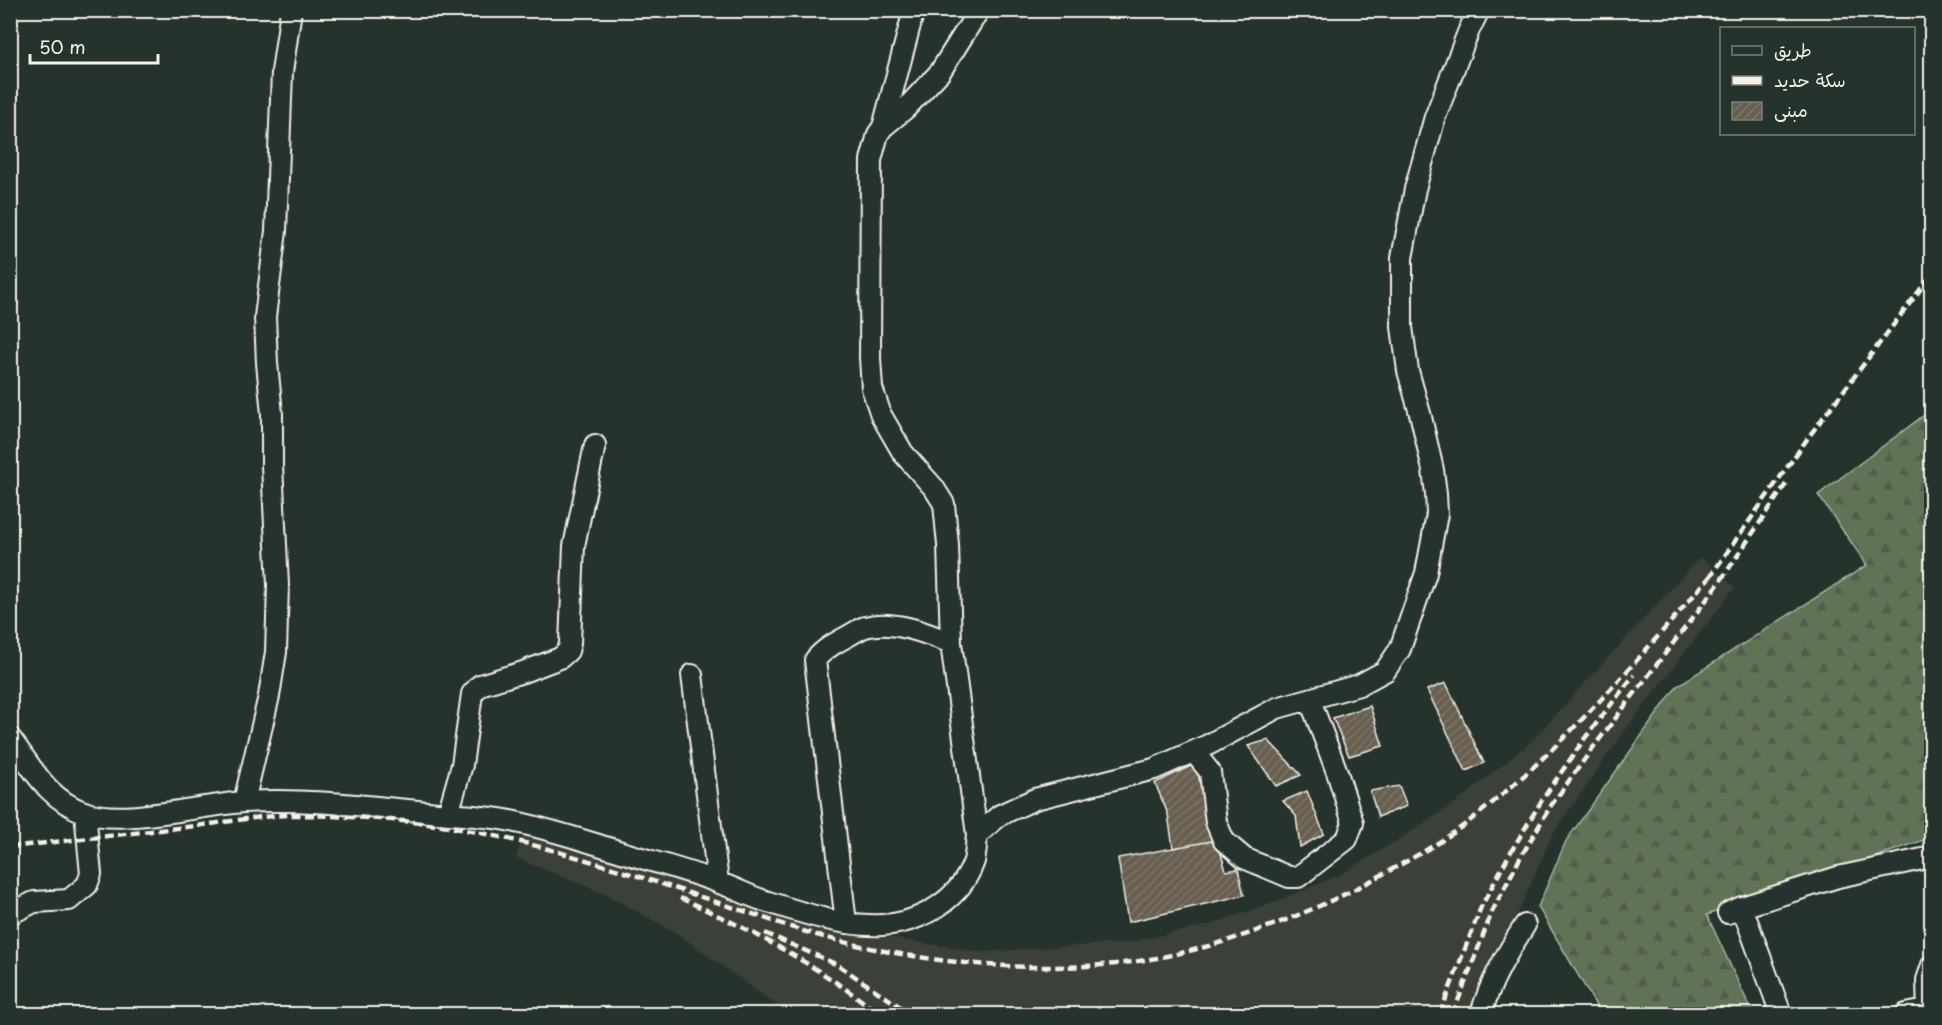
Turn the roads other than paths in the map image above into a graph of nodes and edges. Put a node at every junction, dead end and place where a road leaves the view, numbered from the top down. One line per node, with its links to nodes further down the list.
1 (291, 10): 12 (street)
2 (914, 10): 5 (street)
3 (979, 10): 5 (street)
4 (1479, 10): 9 (street)
5 (883, 127): 7 (street)
6 (595, 445): 14 (street)
7 (951, 643): 15 (street); 19 (street)
8 (692, 675): 17 (street)
9 (1310, 700): 11 (street); 11 (street)
10 (10, 738): 13 (street)
11 (1194, 752): 15 (street)
12 (244, 802): 13 (street); 14 (street)
13 (85, 812): 18 (street)
14 (448, 814): 17 (street)
15 (977, 835): 19 (street)
16 (1932, 859): 24 (street)
17 (718, 882): 19 (street)
18 (10, 914)
19 (846, 923)
20 (1525, 925): 23 (street)
21 (1932, 965): 22 (street)
22 (1929, 1011): 25 (street)
23 (1481, 1014)
24 (1781, 1014)
25 (1906, 1014)

